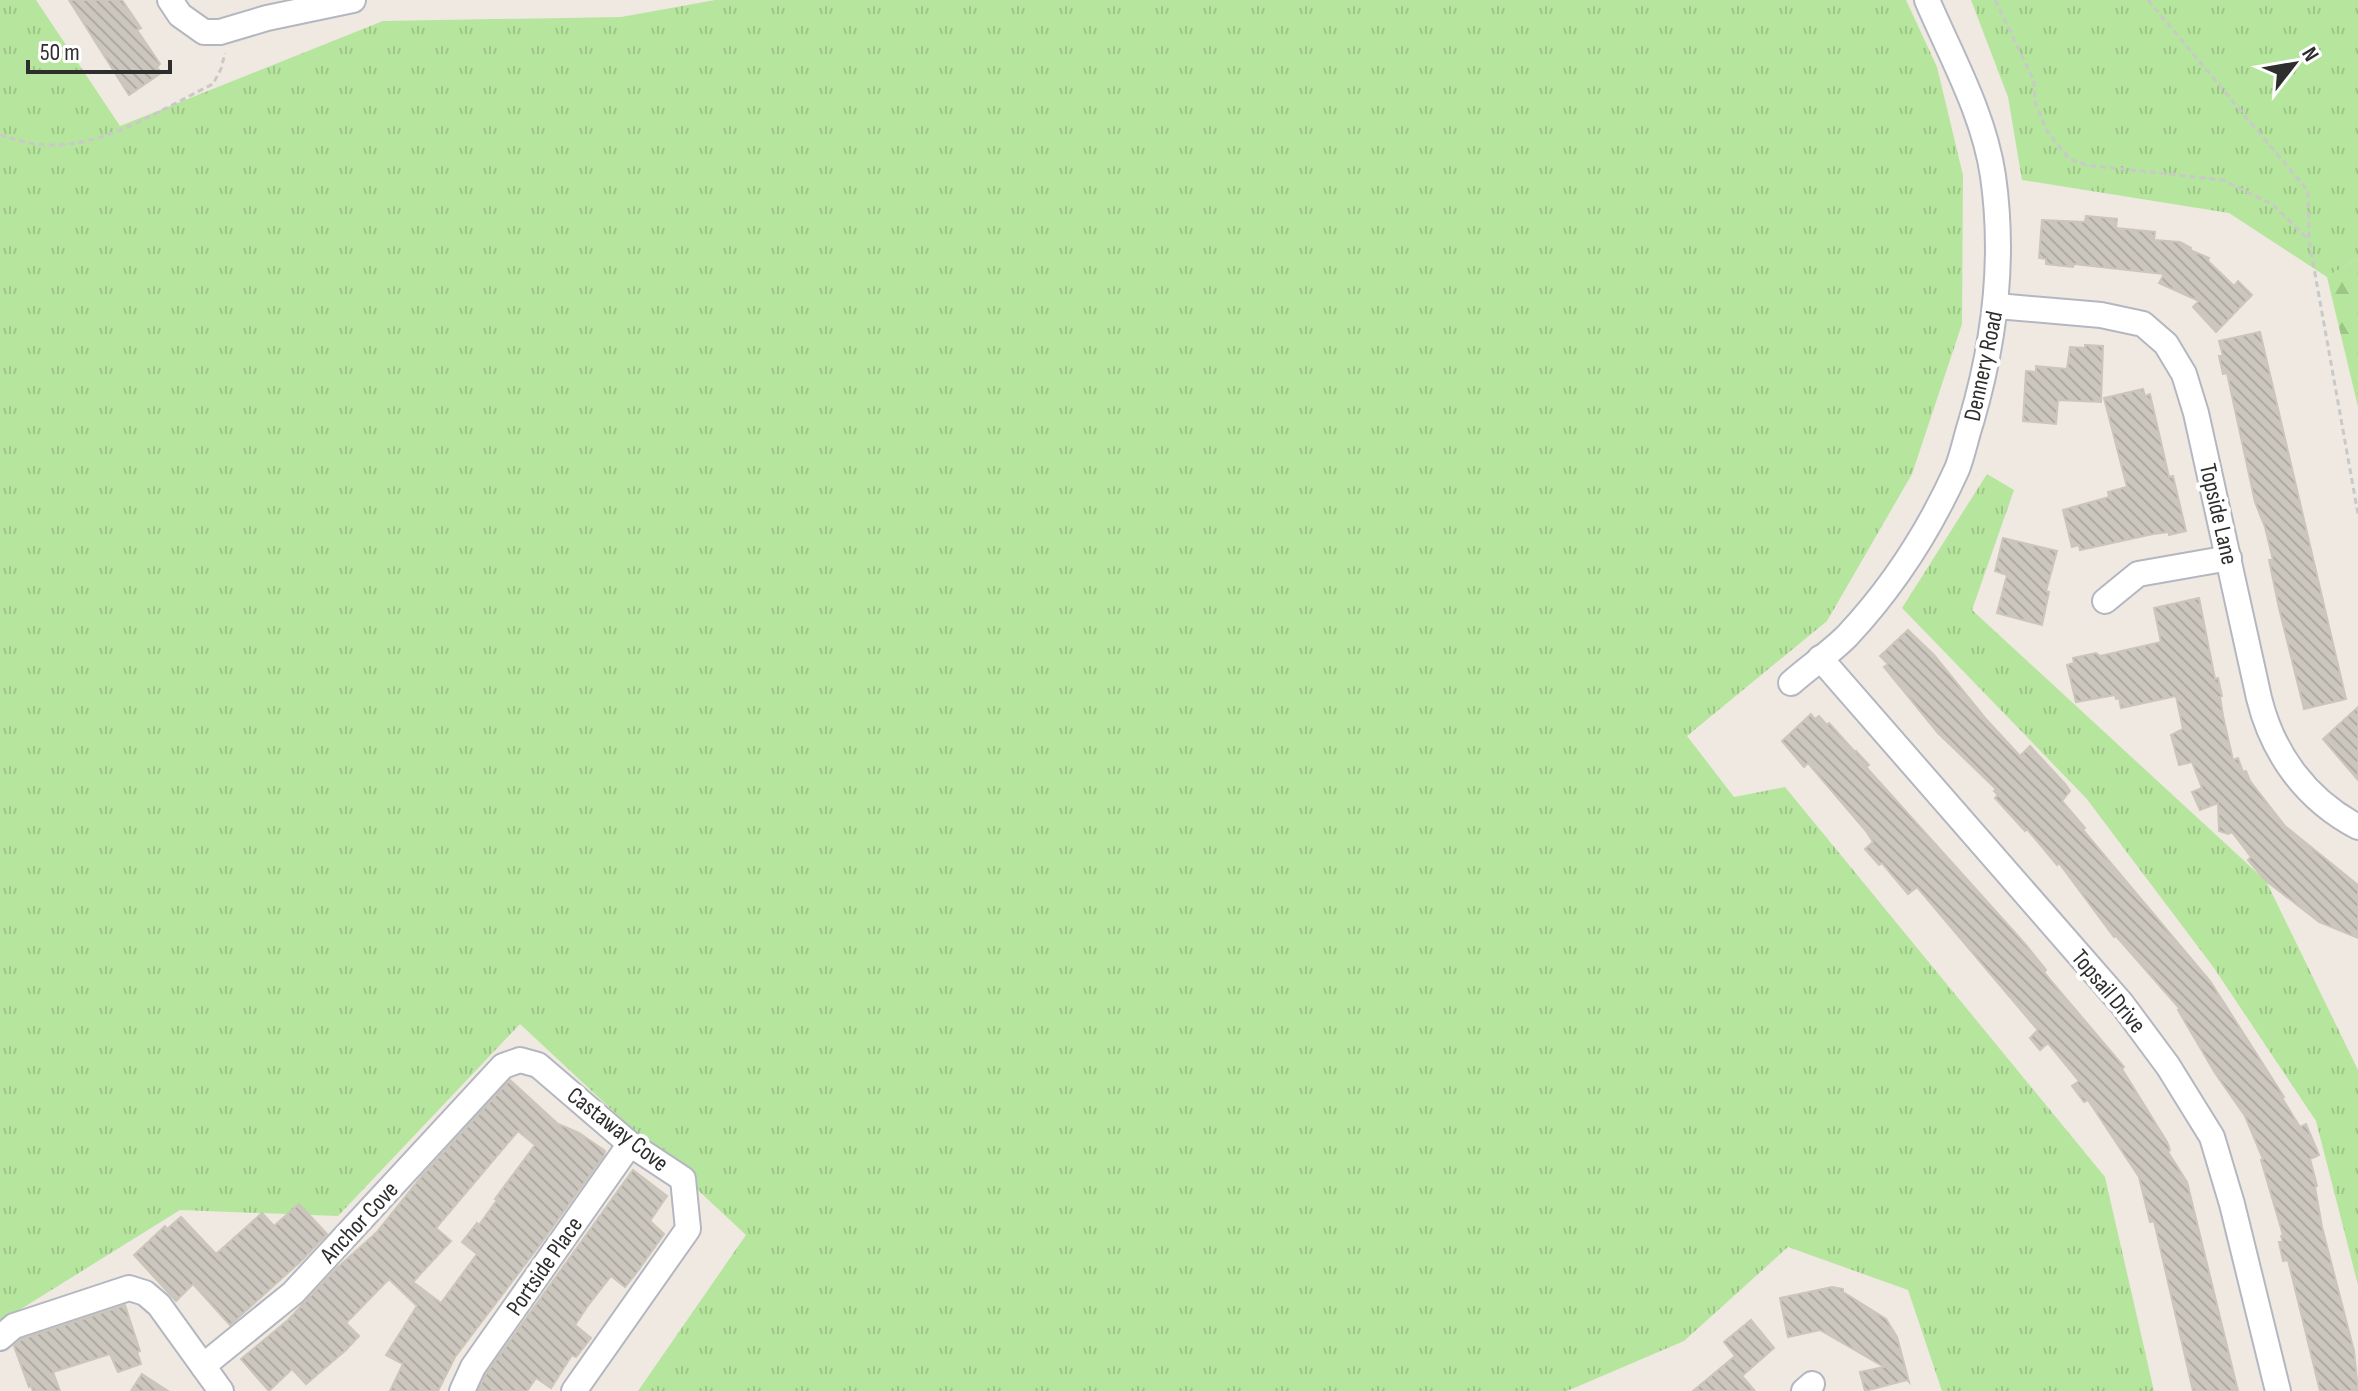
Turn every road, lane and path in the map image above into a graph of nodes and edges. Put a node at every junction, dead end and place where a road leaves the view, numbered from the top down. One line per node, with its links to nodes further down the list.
1 (170, 0): 6 (street)
2 (353, 0): 6 (street)
3 (1927, 0): 9 (street, Dennery Road)
4 (1995, 0): 8 (path)
5 (2148, 0): 8 (path)
6 (214, 32): 7 (path)
7 (0, 135)
8 (2309, 240): 10 (path)
9 (1997, 306): 11 (street, Topside Lane); 13 (street, Dennery Road)
10 (2358, 514)
11 (2229, 558): 12 (street); 15 (street, Topside Lane)
12 (2105, 601)
13 (1820, 658): 14 (street, Dennery Road); 23 (street, Topsail Drive)
14 (1791, 683)
15 (2358, 827)
16 (503, 1066): 17 (street, Castaway Cove); 19 (street, Anchor Cove)
17 (630, 1144): 21 (street, Portside Place); 22 (street, Castaway Cove)
18 (0, 1338): 19 (street)
19 (203, 1366): 20 (street)
20 (221, 1391)
21 (462, 1391)
22 (574, 1391)
23 (2278, 1391)

